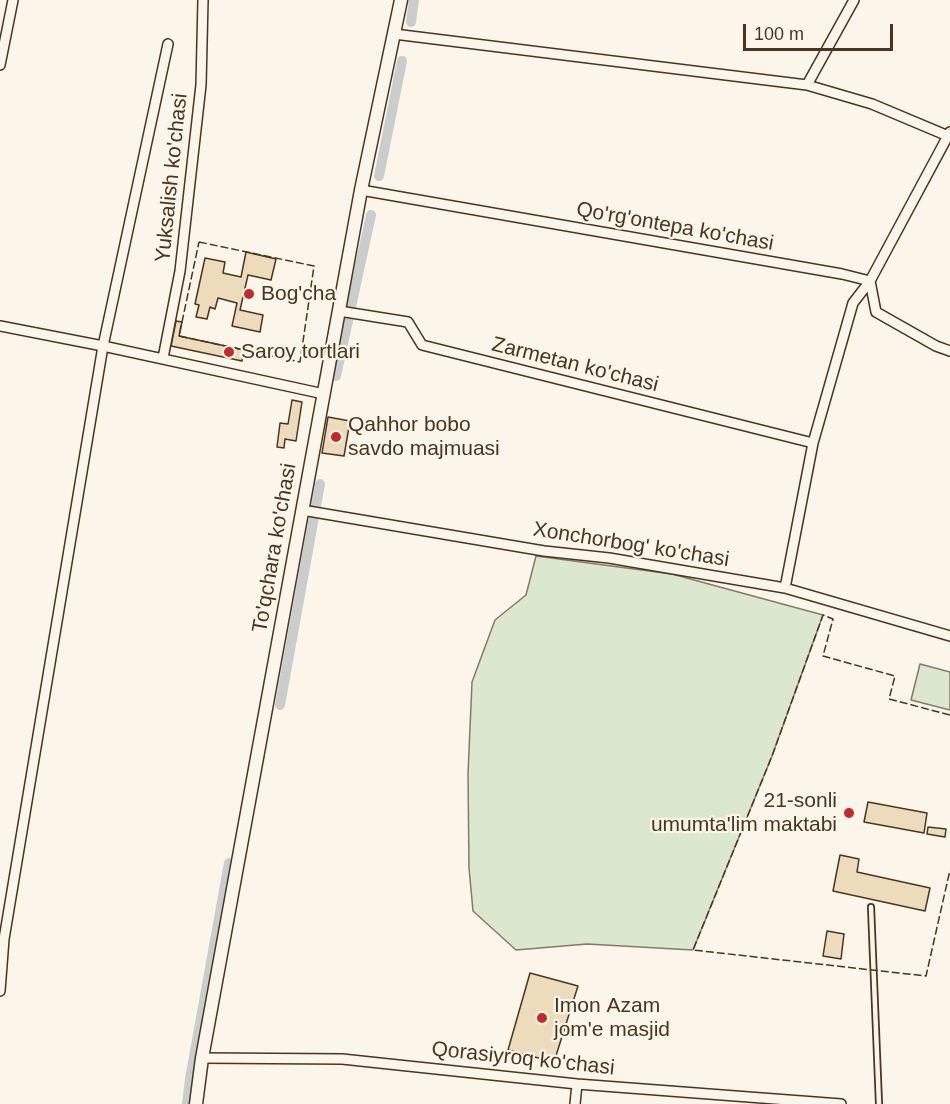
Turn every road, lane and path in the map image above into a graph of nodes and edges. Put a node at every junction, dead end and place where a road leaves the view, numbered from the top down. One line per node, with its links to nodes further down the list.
1 (13, 0): 7 (street)
2 (203, 0): 16 (street, Yuksalish ko'chasi)
3 (401, 0): 5 (street, To'qchara ko'chasi)
4 (854, 0): 8 (street)
5 (394, 34): 8 (street); 10 (street, To'qchara ko'chasi)
6 (168, 44): 14 (street)
7 (0, 64)
8 (807, 85): 9 (street)
9 (949, 134): 11 (street)
10 (361, 190): 11 (street, Qo'rg'ontepa ko'chasi); 12 (street, To'qchara ko'chasi)
11 (870, 281): 15 (street); 18 (street)
12 (339, 311): 17 (street, To'qchara ko'chasi); 18 (street, Zarmetan ko'chasi)
13 (0, 326): 14 (street)
14 (103, 346): 16 (street); 23 (street)
15 (950, 351)
16 (163, 358): 17 (street)
17 (324, 394): 19 (street, To'qchara ko'chasi)
18 (813, 443): 20 (street)
19 (302, 510): 20 (street, Xonchorbog' ko'chasi); 25 (street, To'qchara ko'chasi)
20 (785, 588): 21 (street, Xonchorbog' ko'chasi)
21 (950, 636)
22 (871, 907): 30 (lane)
23 (2, 939): 24 (street)
24 (0, 991)
25 (202, 1058): 26 (street, Qorasiyroq ko'chasi); 27 (street, To'qchara ko'chasi)
26 (576, 1084): 28 (street); 29 (street, Qorasiyroq ko'chasi)
27 (196, 1104)
28 (575, 1104)
29 (841, 1104)
30 (879, 1104)

